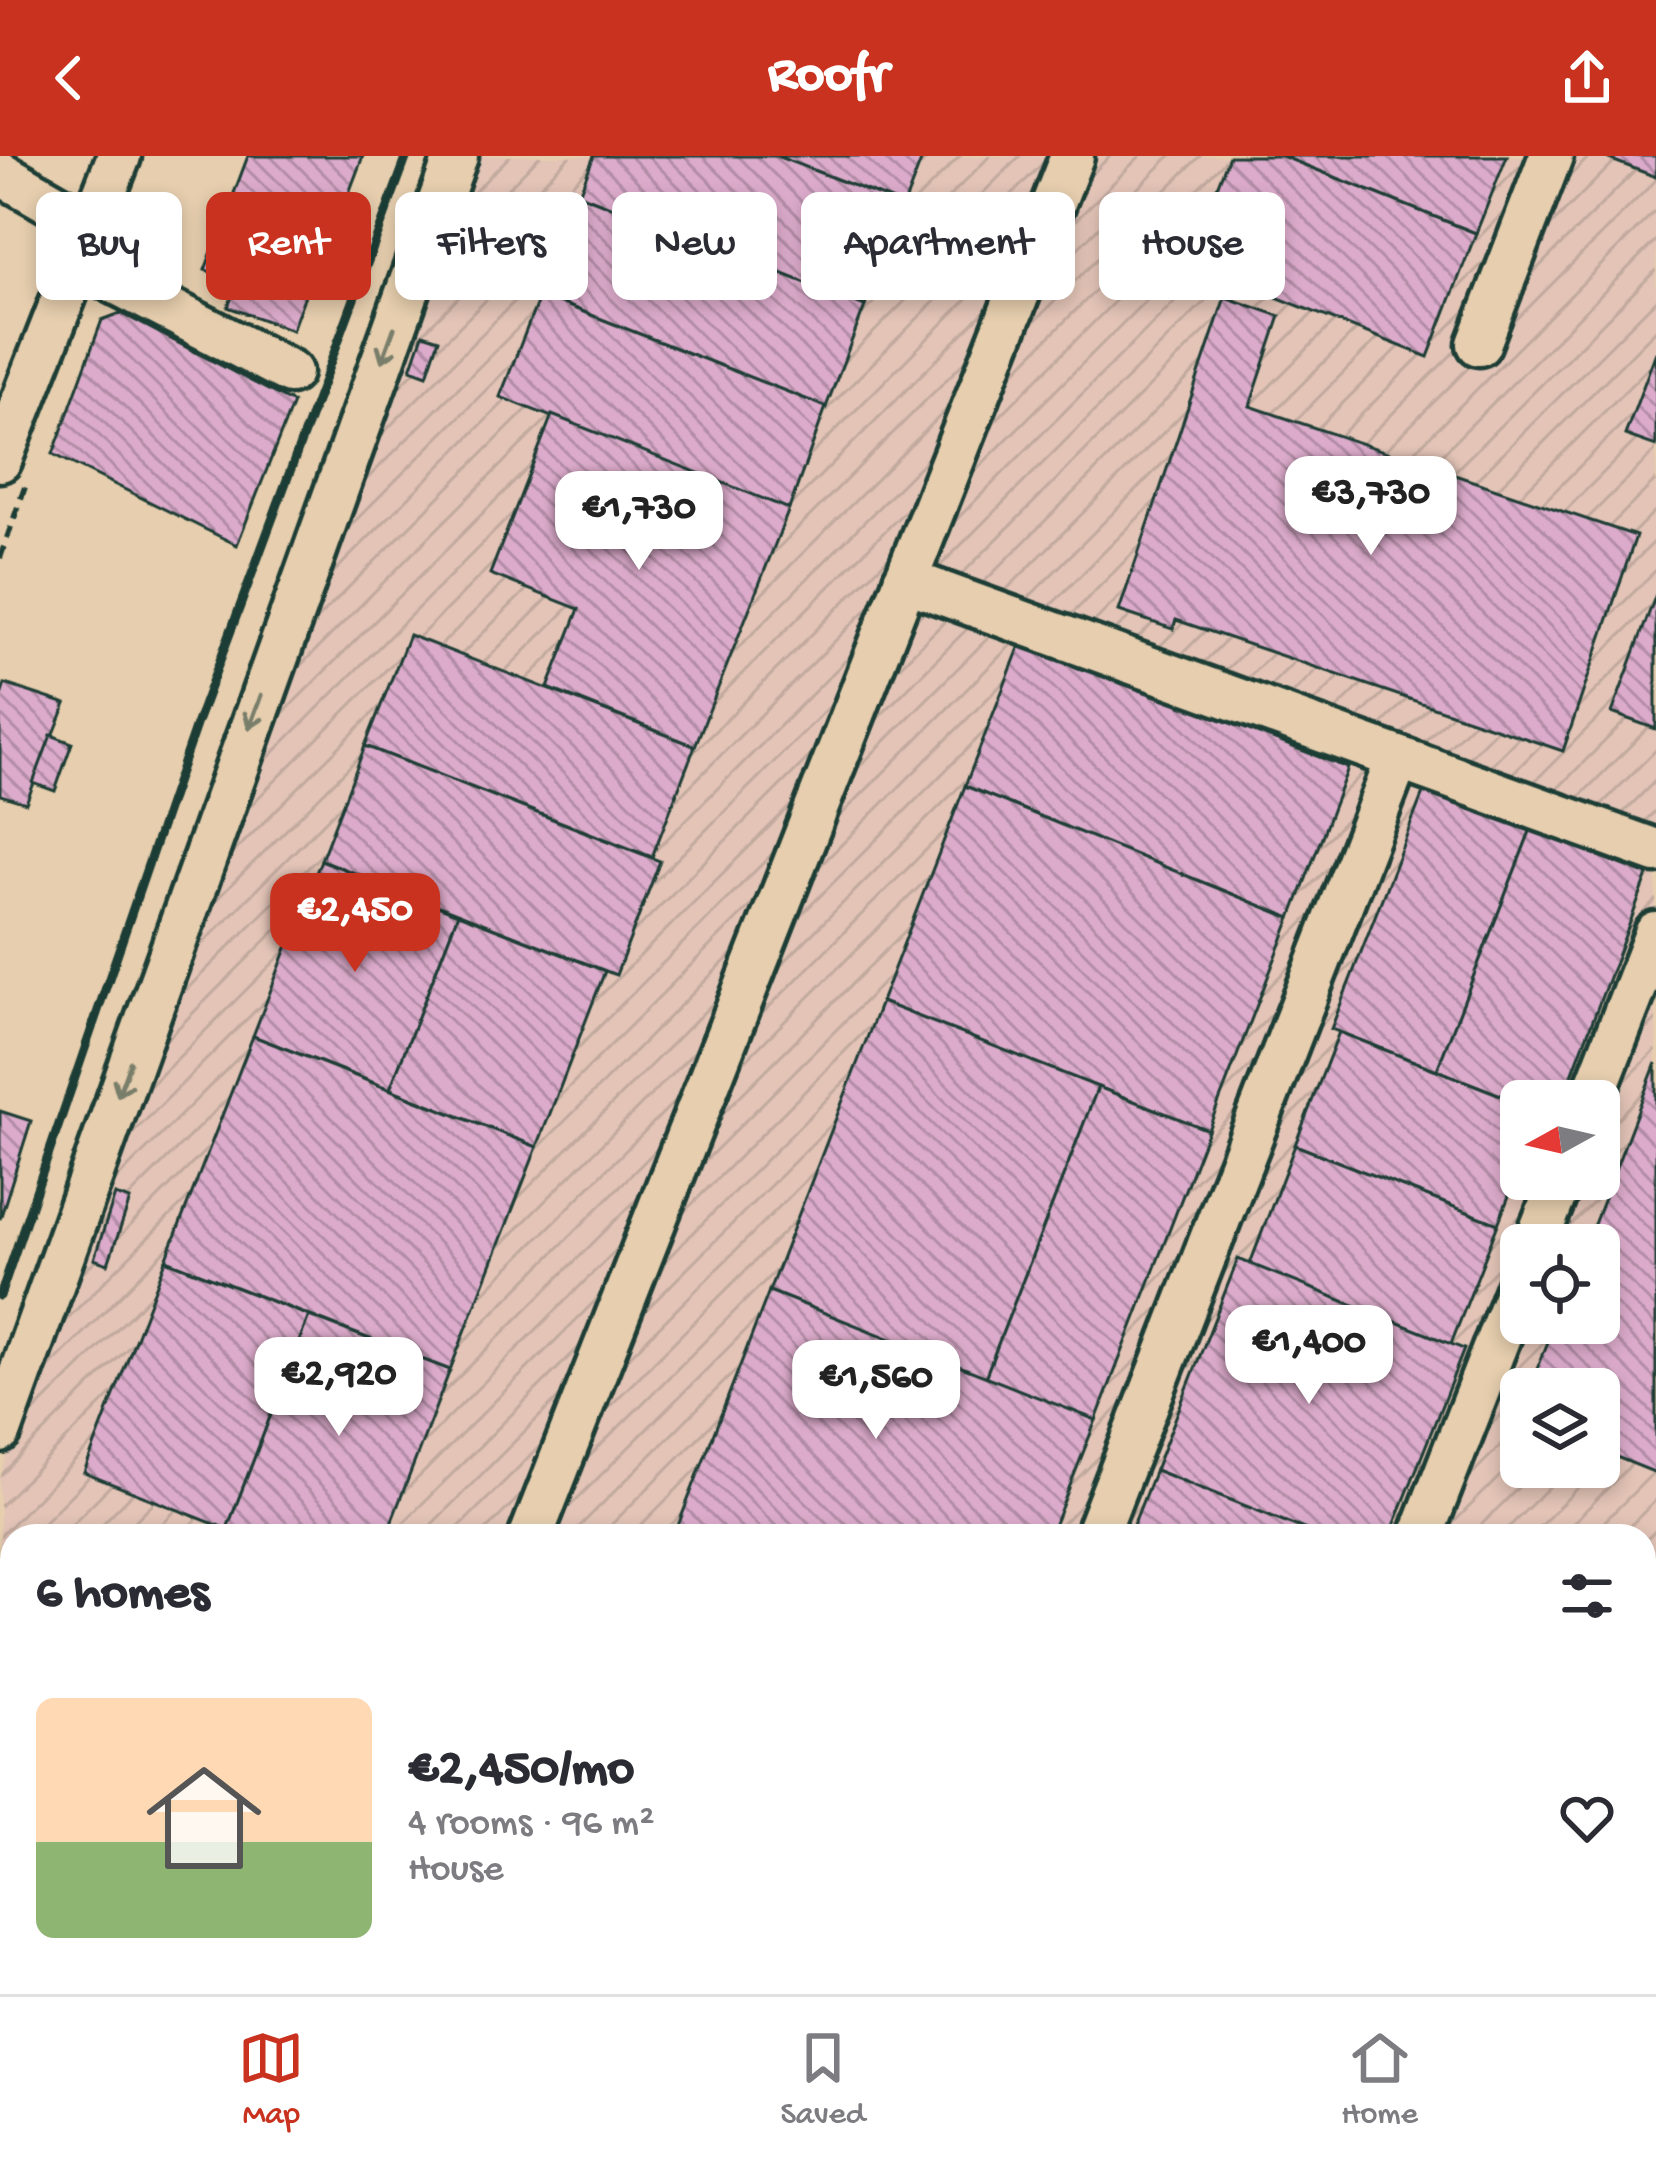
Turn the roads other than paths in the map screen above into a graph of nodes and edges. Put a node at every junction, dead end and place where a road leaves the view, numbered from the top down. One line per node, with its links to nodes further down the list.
1 (118, 156): 6 (street)
2 (456, 156): 19 (street, one-way to 19)
3 (1072, 156): 13 (street)
4 (1551, 156): 10 (street)
5 (8, 178): 7 (street)
6 (104, 192)
7 (36, 202)
8 (63, 300): 12 (street)
9 (175, 300): 11 (street)
10 (1479, 344)
11 (290, 372)
12 (0, 460)
13 (905, 580): 14 (street); 20 (street)
14 (1398, 758): 15 (street); 21 (street)
15 (1656, 851)
16 (1656, 934): 17 (street)
17 (1599, 1080)
18 (1500, 1334): 22 (street)
19 (0, 1431)
20 (536, 1524)
21 (1101, 1524)
22 (1426, 1524)

